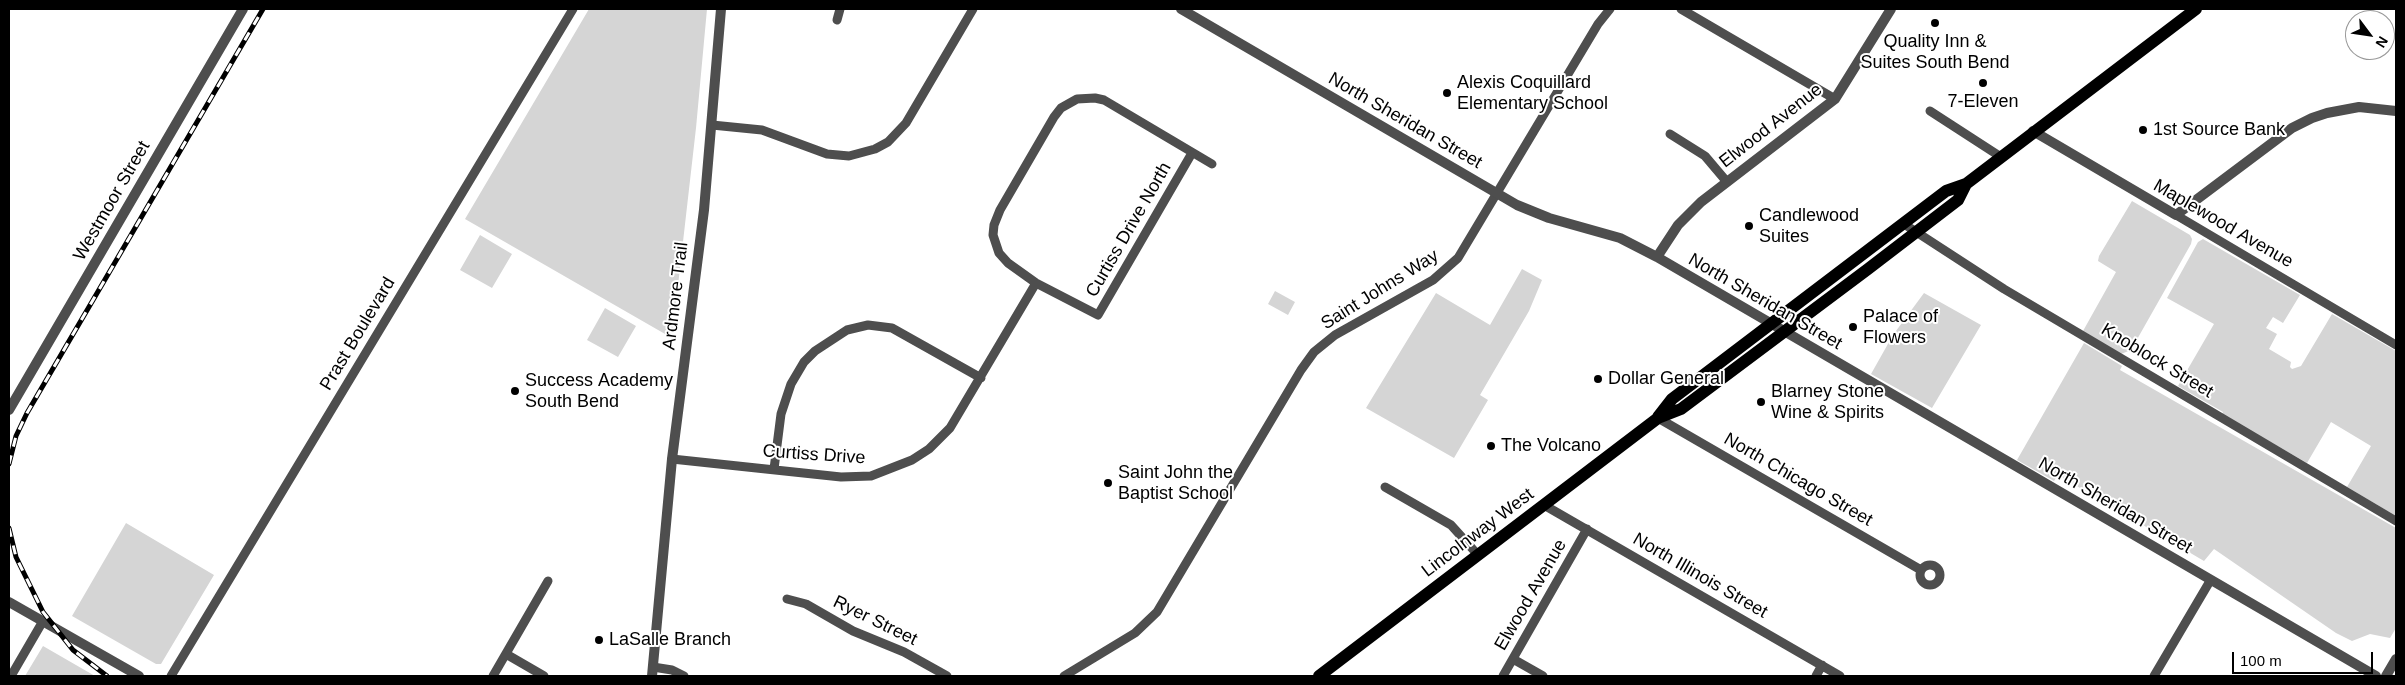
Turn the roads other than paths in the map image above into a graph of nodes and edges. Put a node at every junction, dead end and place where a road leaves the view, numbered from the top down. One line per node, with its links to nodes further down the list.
1 (243, 9): 33 (street, Westmoor Street)
2 (573, 9): 55 (street, Prast Boulevard)
3 (721, 9): 15 (street, Ardmore Trail)
4 (840, 9): 11 (street)
5 (973, 9): 15 (street)
6 (1181, 9): 23 (street, North Sheridan Street)
7 (1610, 9): 23 (street, Saint Johns Way)
8 (1681, 9): 12 (street)
9 (1891, 9): 12 (street, Elwood Avenue)
10 (2196, 9): 16 (main road, Lincolnway West)
11 (837, 20)
12 (1835, 98): 21 (street, Elwood Avenue)
13 (1930, 111): 19 (street)
14 (2396, 112): 24 (street)
15 (712, 125): 35 (street, Ardmore Trail)
16 (2033, 132): 19 (main road, Lincolnway West); 24 (street, Maplewood Avenue)
17 (1670, 134): 21 (street)
18 (1192, 153): 20 (street); 28 (street, Curtiss Drive North); 28 (street)
19 (2001, 156): 22 (main road, Lincolnway West)
20 (1212, 164)
21 (1727, 182): 27 (street, Elwood Avenue)
22 (1966, 184): 25 (main road, Lincolnway West); 26 (main road, Lincolnway West)
23 (1498, 194): 27 (street, North Sheridan Street); 60 (street, Saint Johns Way)
24 (2176, 216): 31 (street, Maplewood Avenue)
25 (1904, 224): 26 (street, Knoblock Street); 29 (main road, Lincolnway West)
26 (1917, 232): 30 (main road, Lincolnway West); 39 (street, Knoblock Street)
27 (1657, 257): 29 (street, North Sheridan Street)
28 (1036, 283): 32 (street, Curtiss Drive)
29 (1770, 325): 30 (street, North Sheridan Street); 34 (main road, Lincolnway West)
30 (1784, 332): 34 (main road, Lincolnway West); 44 (street, North Sheridan Street)
31 (2396, 344)
32 (981, 378): 36 (street, Curtiss Drive); 36 (street)
33 (9, 410)
34 (1658, 418): 38 (main road, Lincolnway West); 42 (street, North Chicago Street)
35 (672, 459): 36 (street, Curtiss Drive); 52 (street, Ardmore Trail)
36 (774, 469)
37 (1384, 487): 41 (street)
38 (1544, 505): 40 (street, North Illinois Street); 41 (main road, Lincolnway West)
39 (2396, 521)
40 (1587, 530): 50 (street, Elwood Avenue); 51 (street, North Illinois Street)
41 (1478, 555): 61 (main road, Lincolnway West)
42 (1921, 570)
43 (548, 581): 48 (street)
44 (2210, 581): 66 (street); 67 (street, North Sheridan Street)
45 (787, 599): 59 (street, Ryer Street)
46 (9, 602): 47 (street)
47 (43, 621): 53 (street); 54 (street)
48 (506, 654): 56 (street); 57 (street)
49 (2396, 658): 68 (street)
50 (1513, 659): 62 (street, Elwood Avenue); 63 (street)
51 (1822, 665): 64 (street); 65 (street, North Illinois Street)
52 (652, 672): 58 (street)
53 (11, 676)
54 (139, 676)
55 (171, 676)
56 (493, 676)
57 (544, 676)
58 (684, 676)
59 (947, 676)
60 (1064, 676)
61 (1320, 676)
62 (1503, 676)
63 (1543, 676)
64 (1816, 676)
65 (1840, 676)
66 (2154, 676)
67 (2376, 676)
68 (2386, 676)

